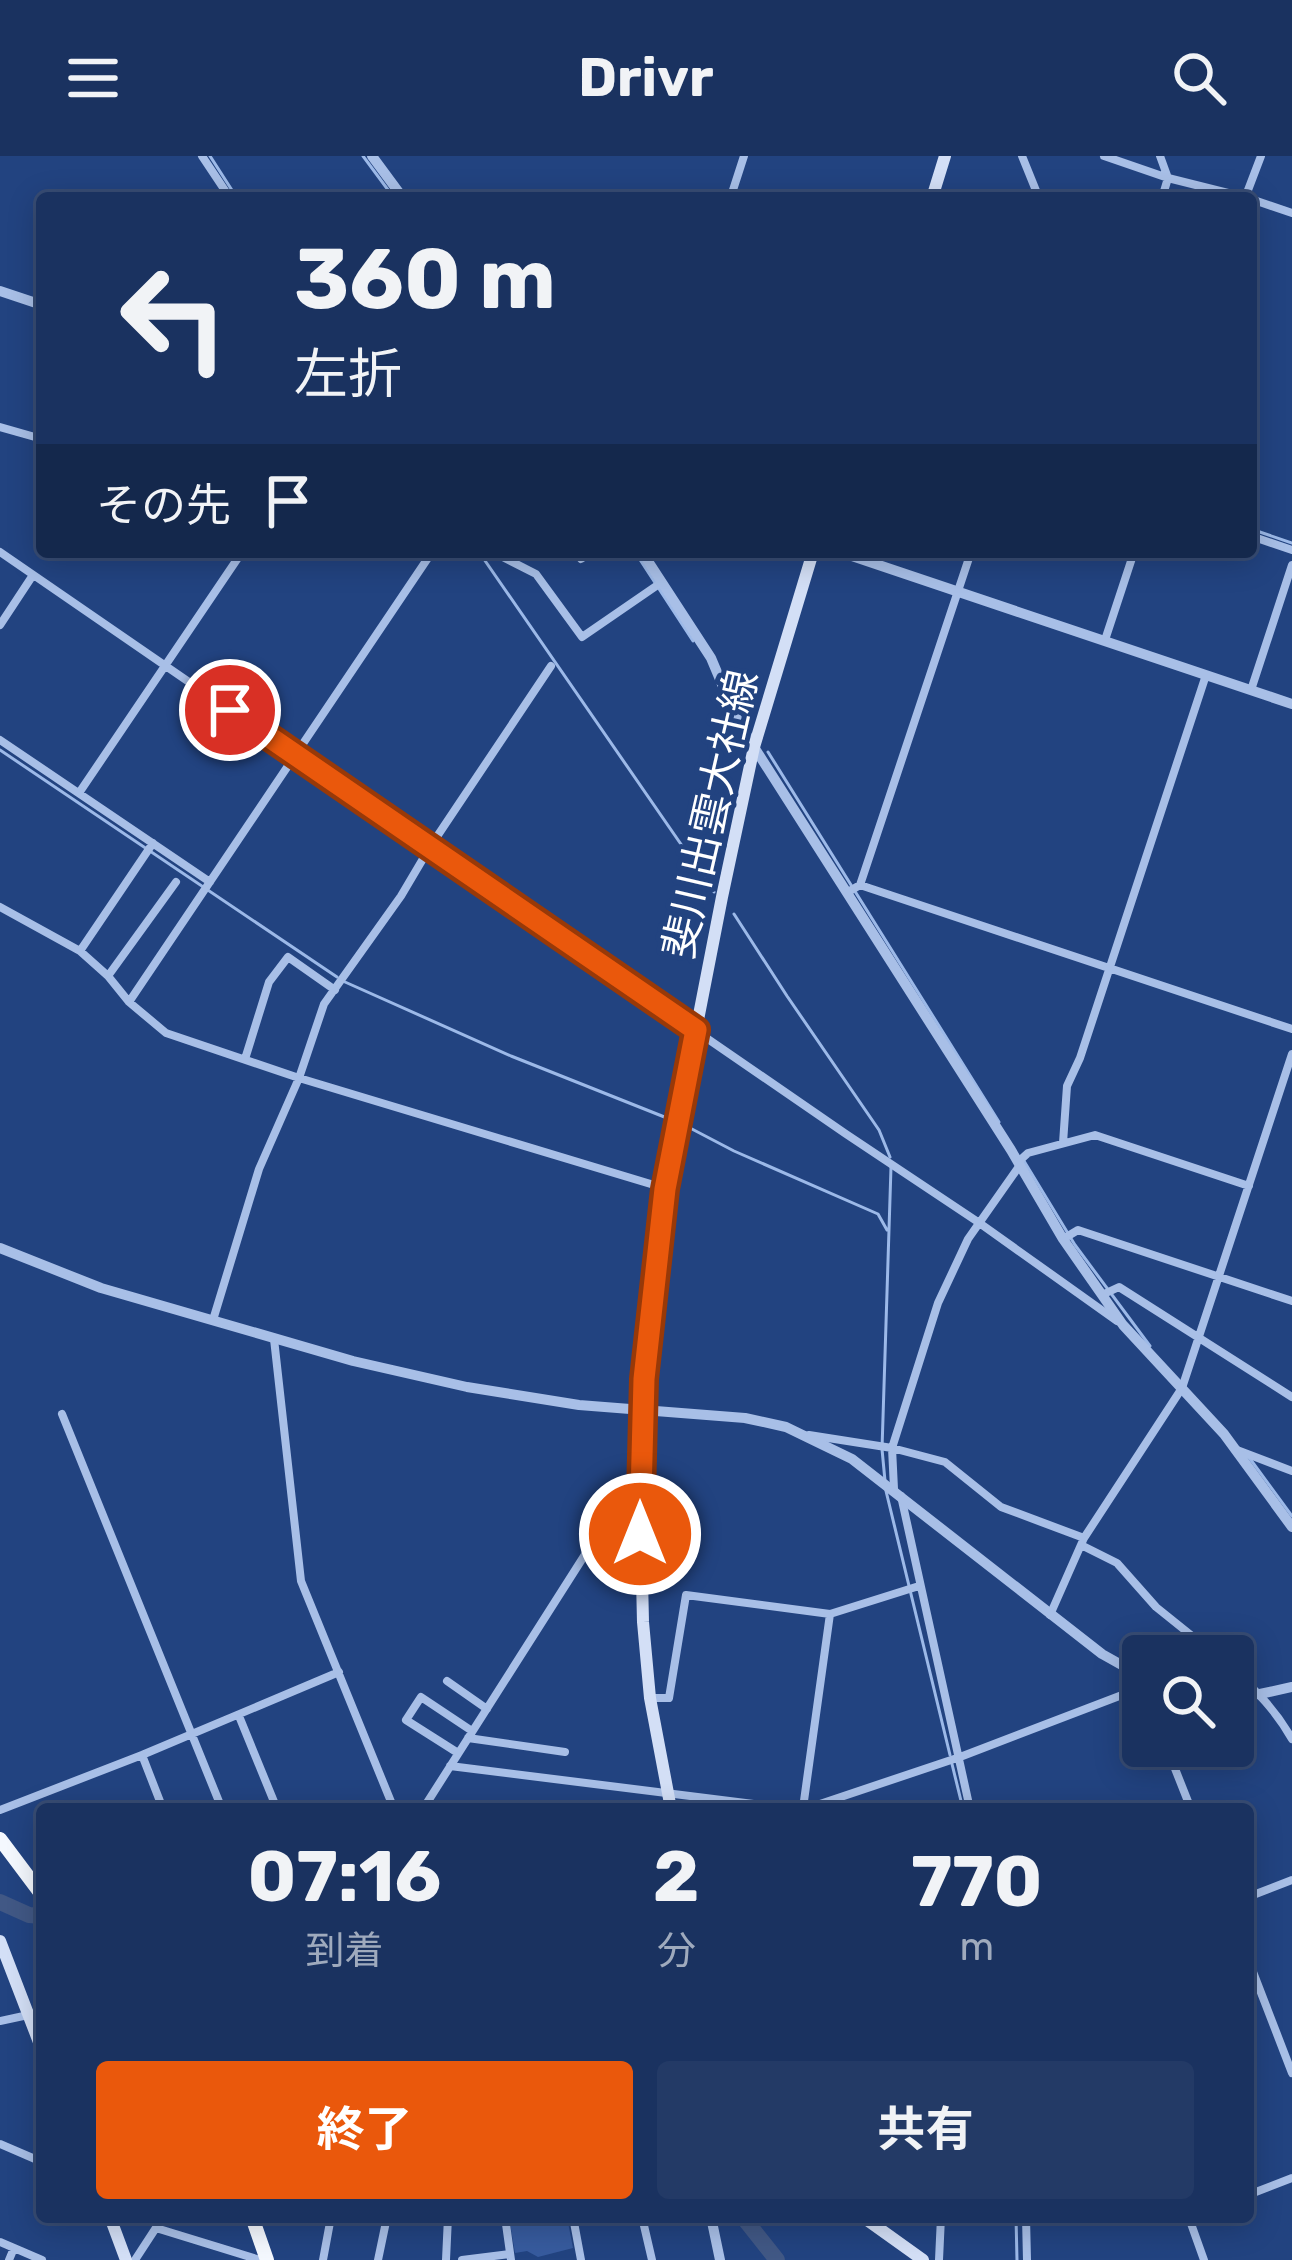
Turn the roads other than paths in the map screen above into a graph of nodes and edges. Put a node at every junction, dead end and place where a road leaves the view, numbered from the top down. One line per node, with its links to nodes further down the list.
1 (202, 156): 11 (street)
2 (372, 156): 12 (street)
3 (745, 156): 10 (street)
4 (945, 156): 13 (main road)
5 (1022, 156): 14 (street)
6 (1104, 156): 9 (street)
7 (1160, 156): 9 (street)
8 (1261, 156): 17 (street)
9 (1168, 178): 15 (street); 16 (street)
10 (734, 190)
11 (226, 192)
12 (399, 192)
13 (934, 192)
14 (1037, 192)
15 (1164, 192)
16 (1223, 192)
17 (1249, 192)
18 (1257, 201): 19 (street)
19 (1292, 213)
20 (0, 291): 21 (street)
21 (36, 303)
22 (0, 427): 23 (street)
23 (36, 437)
24 (1257, 538): 25 (street)
25 (1292, 550)
26 (0, 552): 36 (street)
27 (238, 558): 41 (street)
28 (428, 558): 48 (street)
29 (505, 558): 37 (street)
30 (646, 558): 37 (street)
31 (811, 558): 47 (main road, 斐川出雲大社線)
32 (858, 558): 38 (street)
33 (968, 558): 38 (street)
34 (1132, 558): 40 (street)
35 (1292, 566): 44 (street)
36 (33, 575): 39 (street); 41 (street)
37 (662, 582): 47 (street)
38 (957, 591): 40 (street); 54 (street)
39 (0, 625)
40 (1105, 640): 43 (street)
41 (165, 666): 48 (street); 49 (street)
42 (551, 666): 51 (street)
43 (1206, 676): 44 (street); 58 (street)
44 (1251, 690): 45 (street)
45 (1292, 704)
46 (0, 740): 49 (street)
47 (754, 747): 55 (street); 63 (main road, 斐川出雲大社線)
48 (294, 755): 51 (street); 53 (street)
49 (79, 793): 50 (street)
50 (153, 843): 53 (street); 57 (street)
51 (430, 847): 60 (street); 63 (street)
52 (176, 882): 59 (street)
53 (210, 882): 61 (street)
54 (860, 885): 55 (street); 58 (street)
55 (848, 892): 68 (street)
56 (0, 907): 57 (street)
57 (80, 951): 59 (street)
58 (1109, 968): 62 (street); 67 (street)
59 (108, 976): 61 (street)
60 (335, 990): 65 (street); 66 (street)
61 (129, 1002): 65 (street)
62 (1292, 1029)
63 (696, 1030): 70 (main road, 斐川出雲大社線); 71 (street)
64 (1292, 1054): 69 (street)
65 (245, 1059): 66 (street)
66 (299, 1078): 70 (street); 77 (street)
67 (1063, 1144): 68 (street); 69 (street)
68 (1018, 1164): 71 (street); 72 (street)
69 (1250, 1186): 74 (street)
70 (665, 1189): 83 (main road, 斐川出雲大社線)
71 (978, 1222): 78 (street); 86 (street)
72 (1063, 1239): 74 (street); 75 (street)
73 (0, 1248): 77 (street)
74 (1217, 1276): 76 (street); 79 (street)
75 (1103, 1294): 78 (street); 79 (street)
76 (1292, 1301)
77 (213, 1321): 80 (street)
78 (1124, 1325): 81 (street)
79 (1197, 1335): 81 (street); 82 (street)
80 (274, 1339): 83 (street); 98 (street)
81 (1182, 1388): 87 (street); 92 (street)
82 (1292, 1397)
83 (642, 1411): 85 (street); 89 (main road, 斐川出雲大社線)
84 (62, 1414): 108 (street)
85 (802, 1433): 86 (street); 90 (street)
86 (892, 1448): 90 (street); 92 (street)
87 (1236, 1450): 88 (street); 91 (street)
88 (1292, 1471)
89 (640, 1490): 105 (main road, 斐川出雲大社線); 106 (street)
90 (897, 1492): 93 (street); 95 (street)
91 (1292, 1527)
92 (1082, 1541): 95 (street); 96 (street)
93 (919, 1586): 94 (street); 114 (street)
94 (830, 1614): 105 (street); 123 (street)
95 (1050, 1615): 97 (street)
96 (1191, 1635)
97 (1122, 1665)
98 (339, 1672): 107 (street); 121 (street)
99 (447, 1681): 106 (street)
100 (1292, 1687): 103 (street)
101 (1254, 1689): 103 (street)
102 (1254, 1694): 103 (street)
103 (1260, 1694): 110 (street)
104 (1122, 1696): 114 (street)
105 (650, 1698): 117 (main road, 斐川出雲大社線)
106 (487, 1709): 109 (street)
107 (239, 1716): 108 (street); 120 (street)
108 (191, 1735): 113 (street); 119 (street)
109 (470, 1735): 111 (street); 112 (street); 112 (street)
110 (1292, 1739)
111 (566, 1752)
112 (458, 1753): 115 (street)
113 (142, 1755): 118 (street); 127 (street)
114 (960, 1757): 124 (street); 125 (street)
115 (450, 1766): 117 (street); 122 (street)
116 (1174, 1767): 126 (street)
117 (669, 1802)
118 (161, 1803)
119 (219, 1803)
120 (275, 1803)
121 (392, 1803)
122 (427, 1803)
123 (802, 1803)
124 (817, 1803)
125 (969, 1803)
126 (1188, 1803)
127 (0, 1810)
128 (0, 1839): 130 (highway)
129 (1292, 1880): 131 (street)
130 (36, 1886)
131 (1254, 1896)
132 (0, 1941): 134 (main road)
133 (1254, 1975): 136 (street)
134 (34, 2013): 135 (street)
135 (0, 2021)
136 (1292, 2073)
137 (0, 2144): 138 (street)
138 (36, 2159)
139 (1292, 2178): 140 (street)
140 (1254, 2193)
141 (113, 2223): 161 (main road)
142 (159, 2223): 155 (street)
143 (254, 2223): 162 (highway)
144 (330, 2223): 163 (street)
145 (386, 2223): 164 (street)
146 (448, 2223): 165 (street)
147 (506, 2223): 158 (street)
148 (574, 2223): 167 (street)
149 (643, 2223): 168 (street)
150 (713, 2223): 169 (street)
151 (871, 2223): 170 (main road)
152 (940, 2223): 171 (street)
153 (1025, 2223): 172 (street)
154 (1191, 2223): 173 (street)
155 (156, 2228): 161 (street); 162 (street)
156 (0, 2242): 157 (street)
157 (14, 2248): 159 (street); 160 (street)
158 (510, 2257): 166 (street)
159 (9, 2260)
160 (42, 2260)
161 (131, 2260)
162 (263, 2260)
163 (323, 2260)
164 (378, 2260)
165 (446, 2260)
166 (462, 2260)
167 (581, 2260)
168 (652, 2260)
169 (720, 2260)
170 (922, 2260)
171 (939, 2260)
172 (1027, 2260)
173 (1204, 2260)

